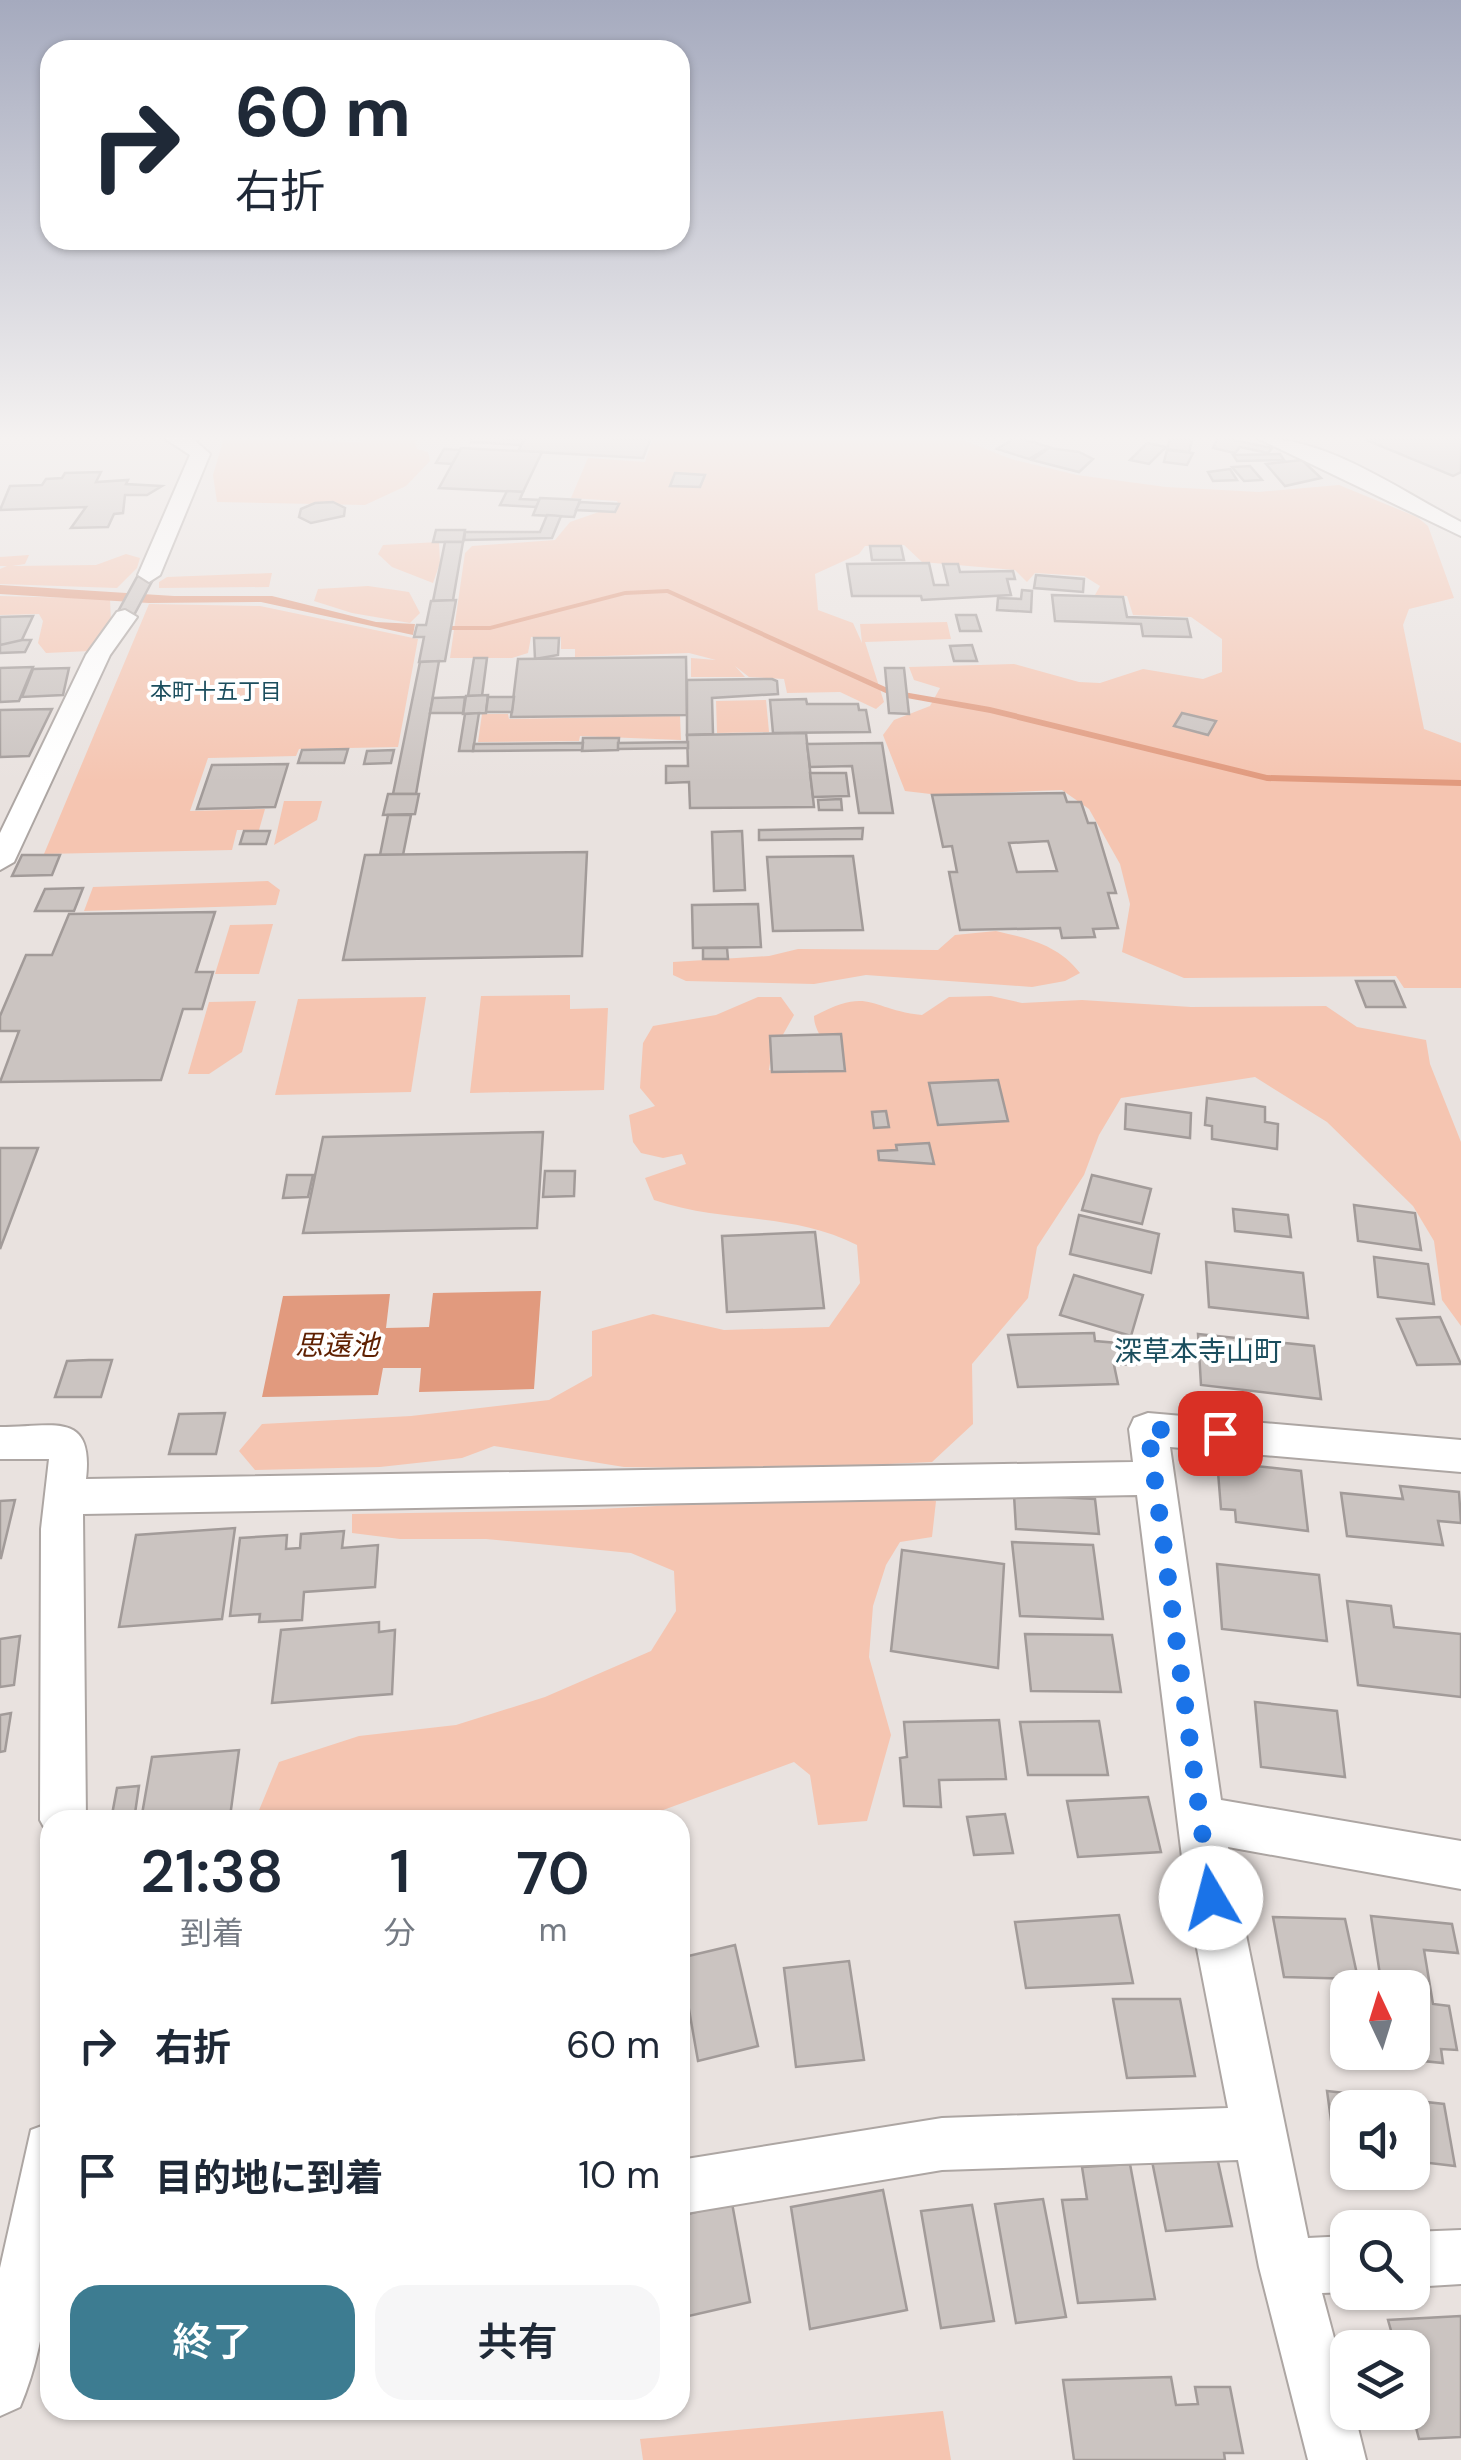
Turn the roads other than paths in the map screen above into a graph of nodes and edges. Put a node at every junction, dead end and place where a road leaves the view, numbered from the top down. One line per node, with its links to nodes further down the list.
1 (158, 553): 2 (street)
2 (149, 574)
3 (125, 616): 4 (street)
4 (0, 862)
5 (0, 1443): 8 (street)
6 (1461, 1456): 7 (street)
7 (1154, 1478): 8 (street); 10 (street)
8 (66, 1496): 9 (street)
9 (62, 1810)
10 (1200, 1819): 11 (street); 12 (street)
11 (1461, 1866)
12 (1259, 2133): 13 (street); 18 (street)
13 (690, 2185)
14 (40, 2254): 19 (street)
15 (1461, 2257): 16 (street)
16 (1430, 2259)
17 (1330, 2265): 18 (street)
18 (1287, 2267): 21 (street)
19 (35, 2298): 20 (street)
20 (0, 2387)
21 (1337, 2460)

